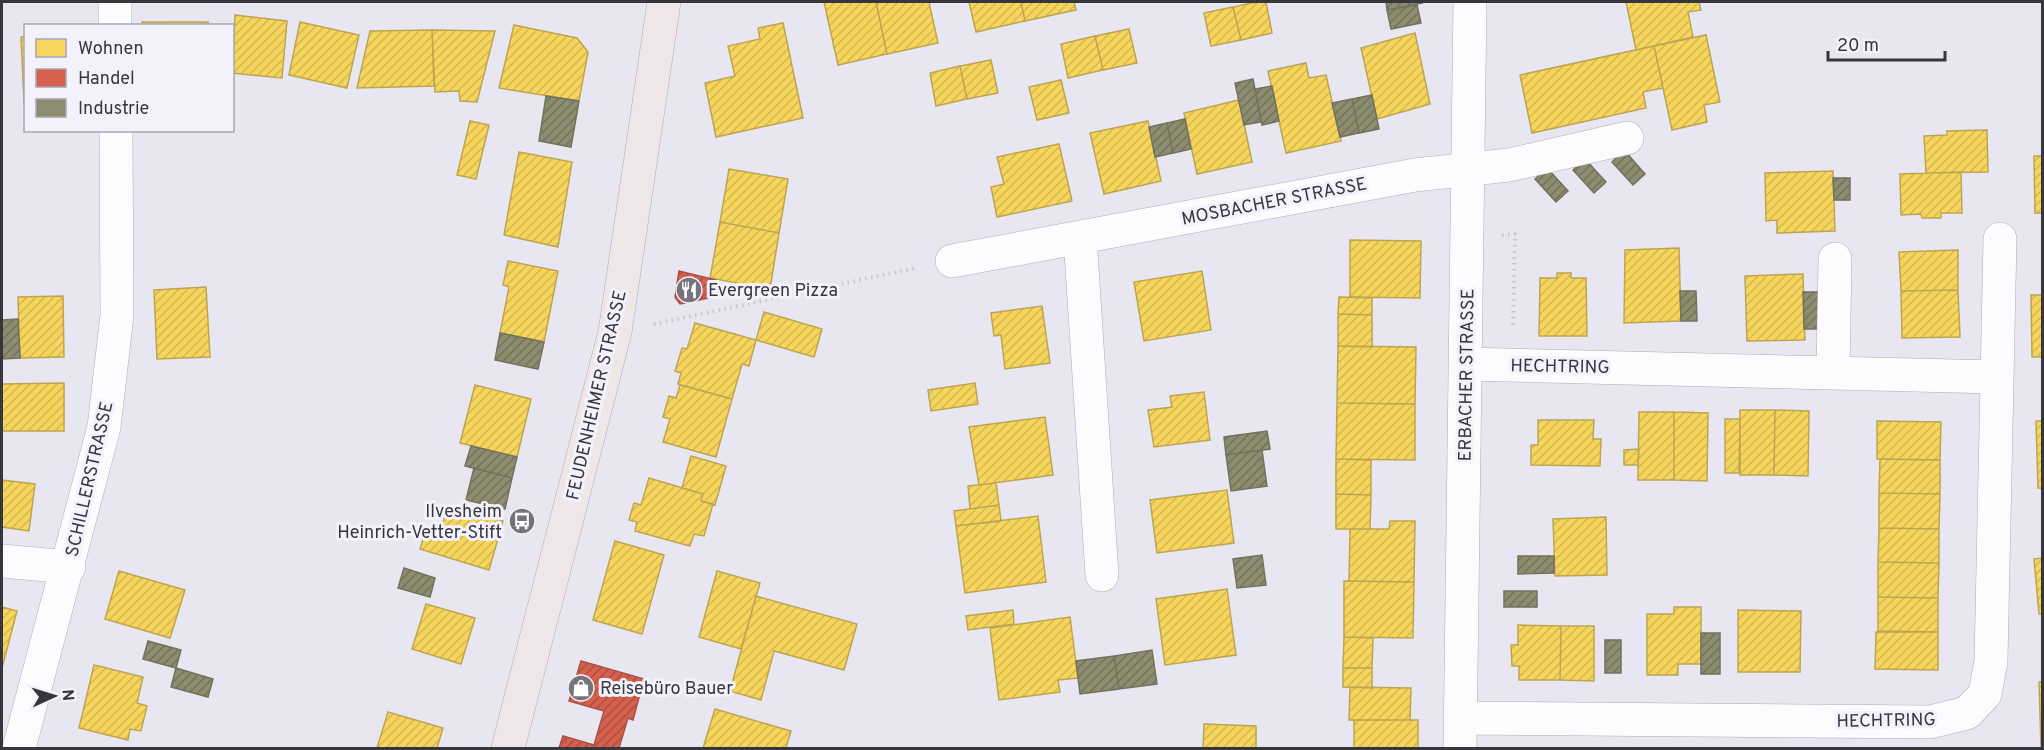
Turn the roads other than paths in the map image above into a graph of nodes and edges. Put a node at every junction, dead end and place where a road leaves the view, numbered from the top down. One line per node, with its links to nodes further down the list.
1 (115, 2): 4 (street)
2 (664, 2): 20 (main road, FEUDENHEIMER STRASSE)
3 (1470, 2): 7 (street, ERBACHER STRASSE)
4 (115, 24)
5 (116, 132): 16 (street, SCHILLERSTRASSE)
6 (1627, 138): 7 (street, MOSBACHER STRASSE)
7 (1468, 170): 8 (street, MOSBACHER STRASSE); 12 (street, ERBACHER STRASSE)
8 (1080, 237): 11 (street, MOSBACHER STRASSE); 17 (street)
9 (2000, 239): 14 (street, HECHTRING)
10 (1835, 259): 13 (street)
11 (952, 261)
12 (1467, 364): 13 (street, HECHTRING); 18 (street, ERBACHER STRASSE)
13 (1833, 372): 14 (street, HECHTRING)
14 (1997, 377): 18 (street, HECHTRING)
15 (2, 561): 16 (street)
16 (69, 567): 19 (street, SCHILLERSTRASSE)
17 (1102, 574)
18 (1460, 733)
19 (19, 748)
20 (508, 748)

